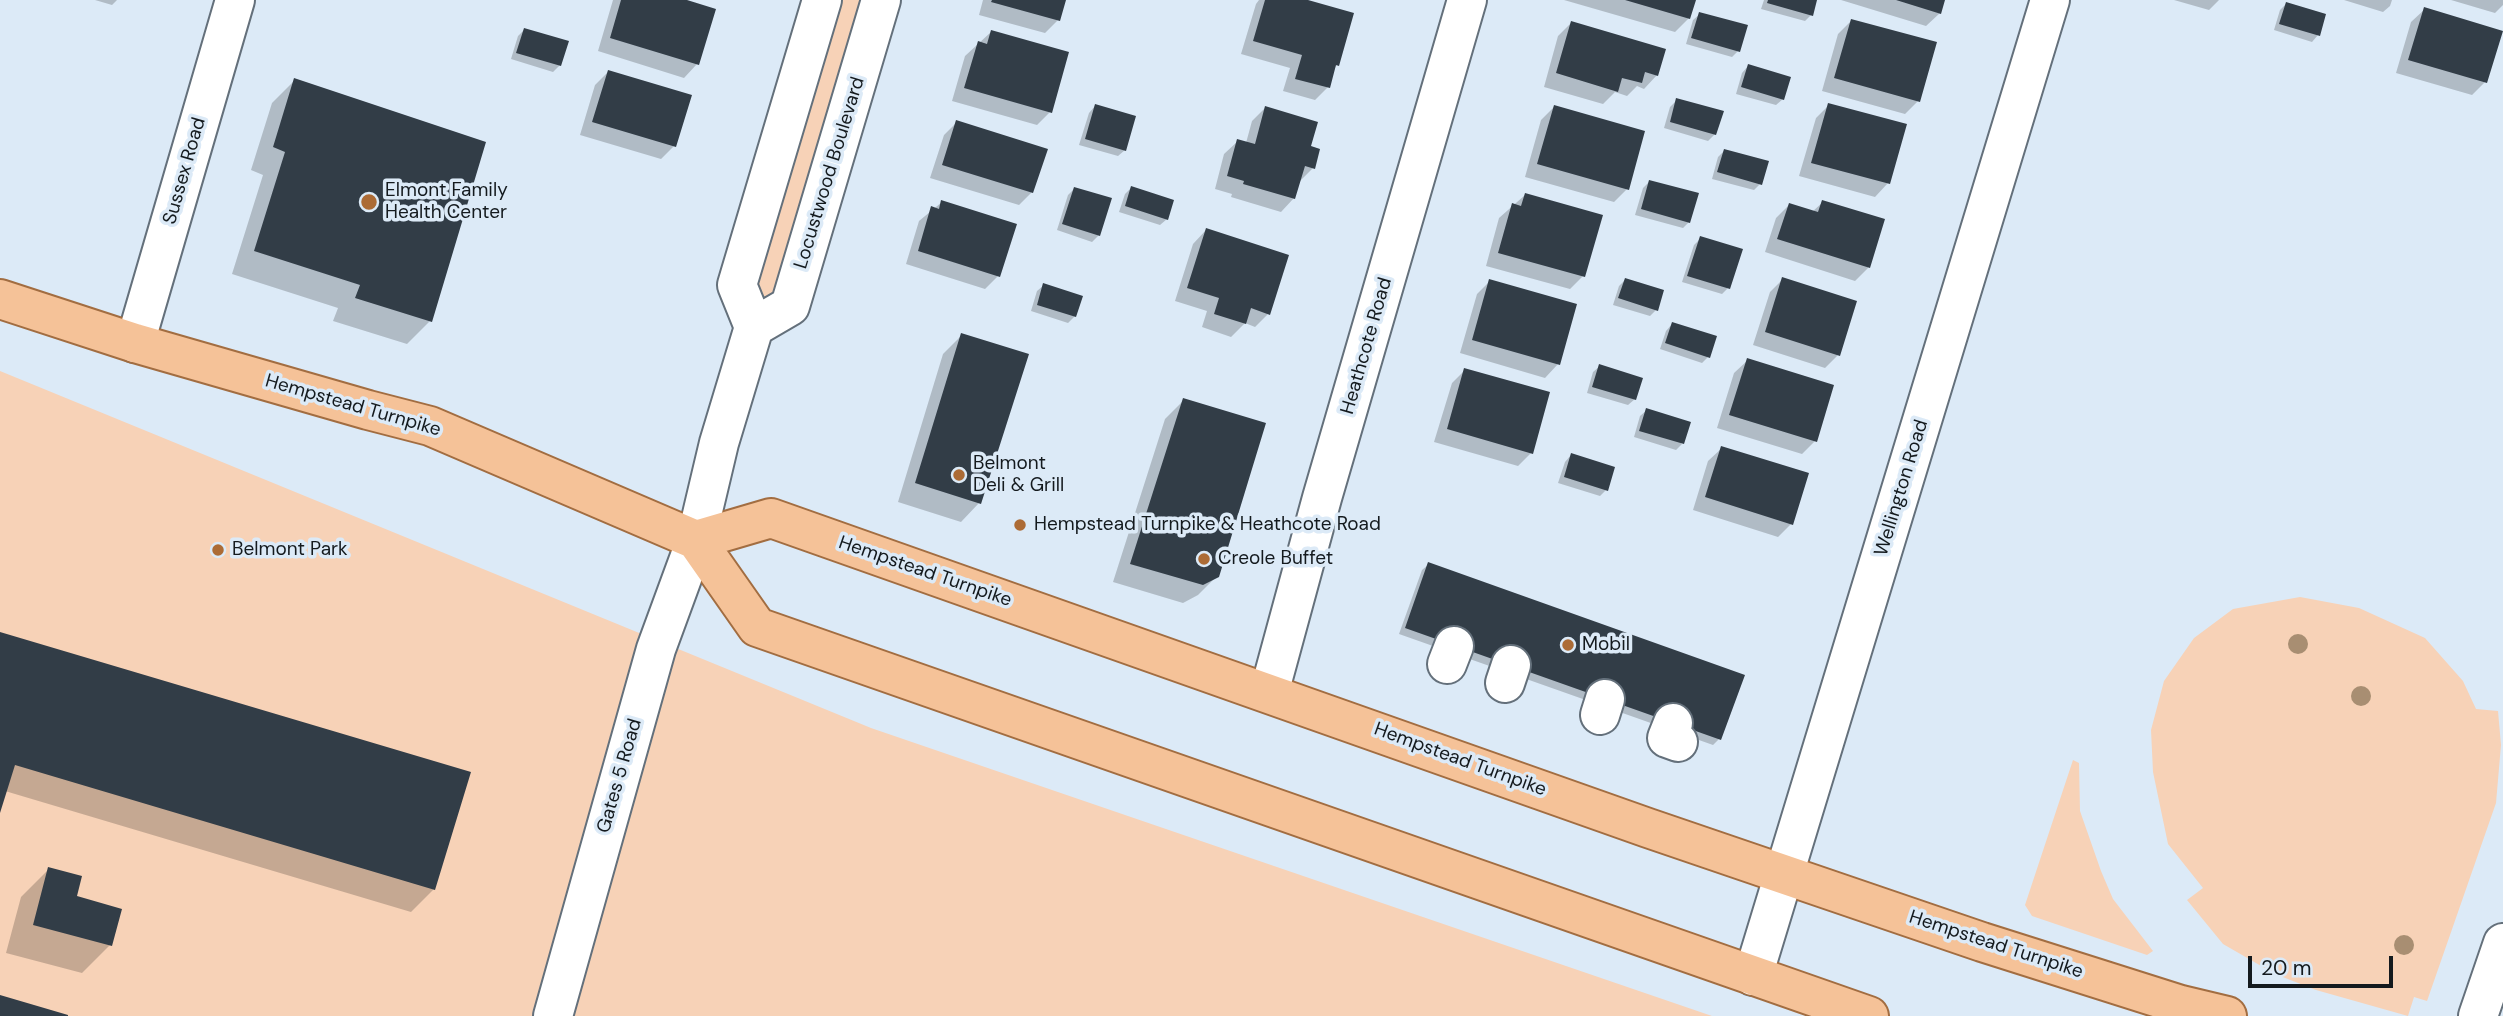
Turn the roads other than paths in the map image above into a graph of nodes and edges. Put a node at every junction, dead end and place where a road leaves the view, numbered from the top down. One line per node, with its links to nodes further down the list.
1 (235, 0): 8 (street, Sussex Road)
2 (822, 0): 7 (street)
3 (881, 0): 7 (street, Locustwood Boulevard)
4 (1467, 0): 10 (street, Heathcote Road)
5 (2050, 0): 11 (street, Wellington Road)
6 (0, 299): 8 (main road, Hempstead Turnpike)
7 (754, 327): 9 (street)
8 (135, 343): 9 (main road, Hempstead Turnpike)
9 (696, 540): 10 (main road, Hempstead Turnpike); 13 (main road); 14 (street, Gates 5 Road)
10 (1269, 692): 11 (main road, Hempstead Turnpike)
11 (1785, 874): 13 (street, Wellington Road); 16 (main road, Hempstead Turnpike)
12 (2503, 943): 17 (street)
13 (1753, 976): 15 (main road)
14 (552, 1016)
15 (1869, 1016)
16 (2227, 1016)
17 (2478, 1016)

